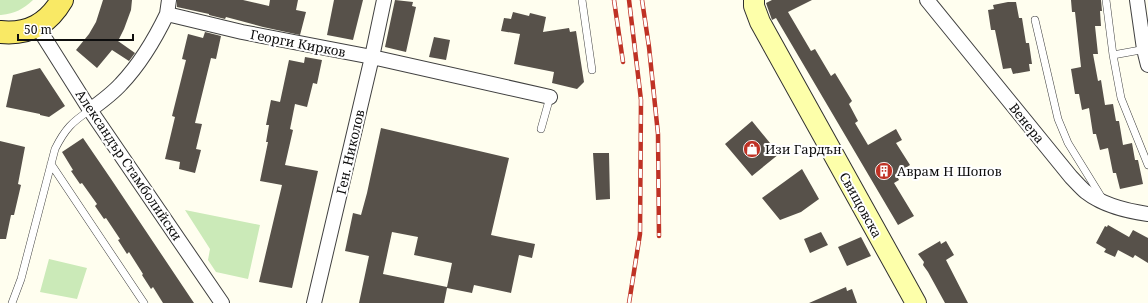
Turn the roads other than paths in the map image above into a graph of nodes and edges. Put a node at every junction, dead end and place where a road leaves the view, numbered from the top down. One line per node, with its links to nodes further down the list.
1 (62, 0): 11 (main road)
2 (169, 0): 9 (street)
3 (384, 0): 16 (street, Ген. Николов)
4 (582, 0): 18 (lane)
5 (927, 0): 24 (street, Венера)
6 (1106, 0): 15 (lane)
7 (1137, 0): 14 (street)
8 (752, 2): 30 (street, Свищовска)
9 (166, 14): 16 (street, Георги Кирков); 20 (street)
10 (1036, 20): 24 (lane)
11 (32, 28): 12 (main road); 13 (main road); 20 (street, Александър Стамболийски)
12 (0, 32)
13 (0, 48)
14 (1146, 49): 15 (lane); 17 (street)
15 (1112, 54): 23 (lane)
16 (372, 57): 19 (street, Георги Кирков); 29 (street, Ген. Николов)
17 (1148, 65)
18 (592, 70)
19 (550, 97): 21 (lane)
20 (90, 110): 22 (lane); 28 (street, Александър Стамболийски)
21 (541, 129)
22 (51, 164): 26 (lane); 27 (lane)
23 (1148, 165)
24 (1105, 204): 25 (street, Венера)
25 (1148, 214)
26 (12, 303)
27 (144, 303)
28 (222, 303)
29 (314, 303)
30 (916, 303)

